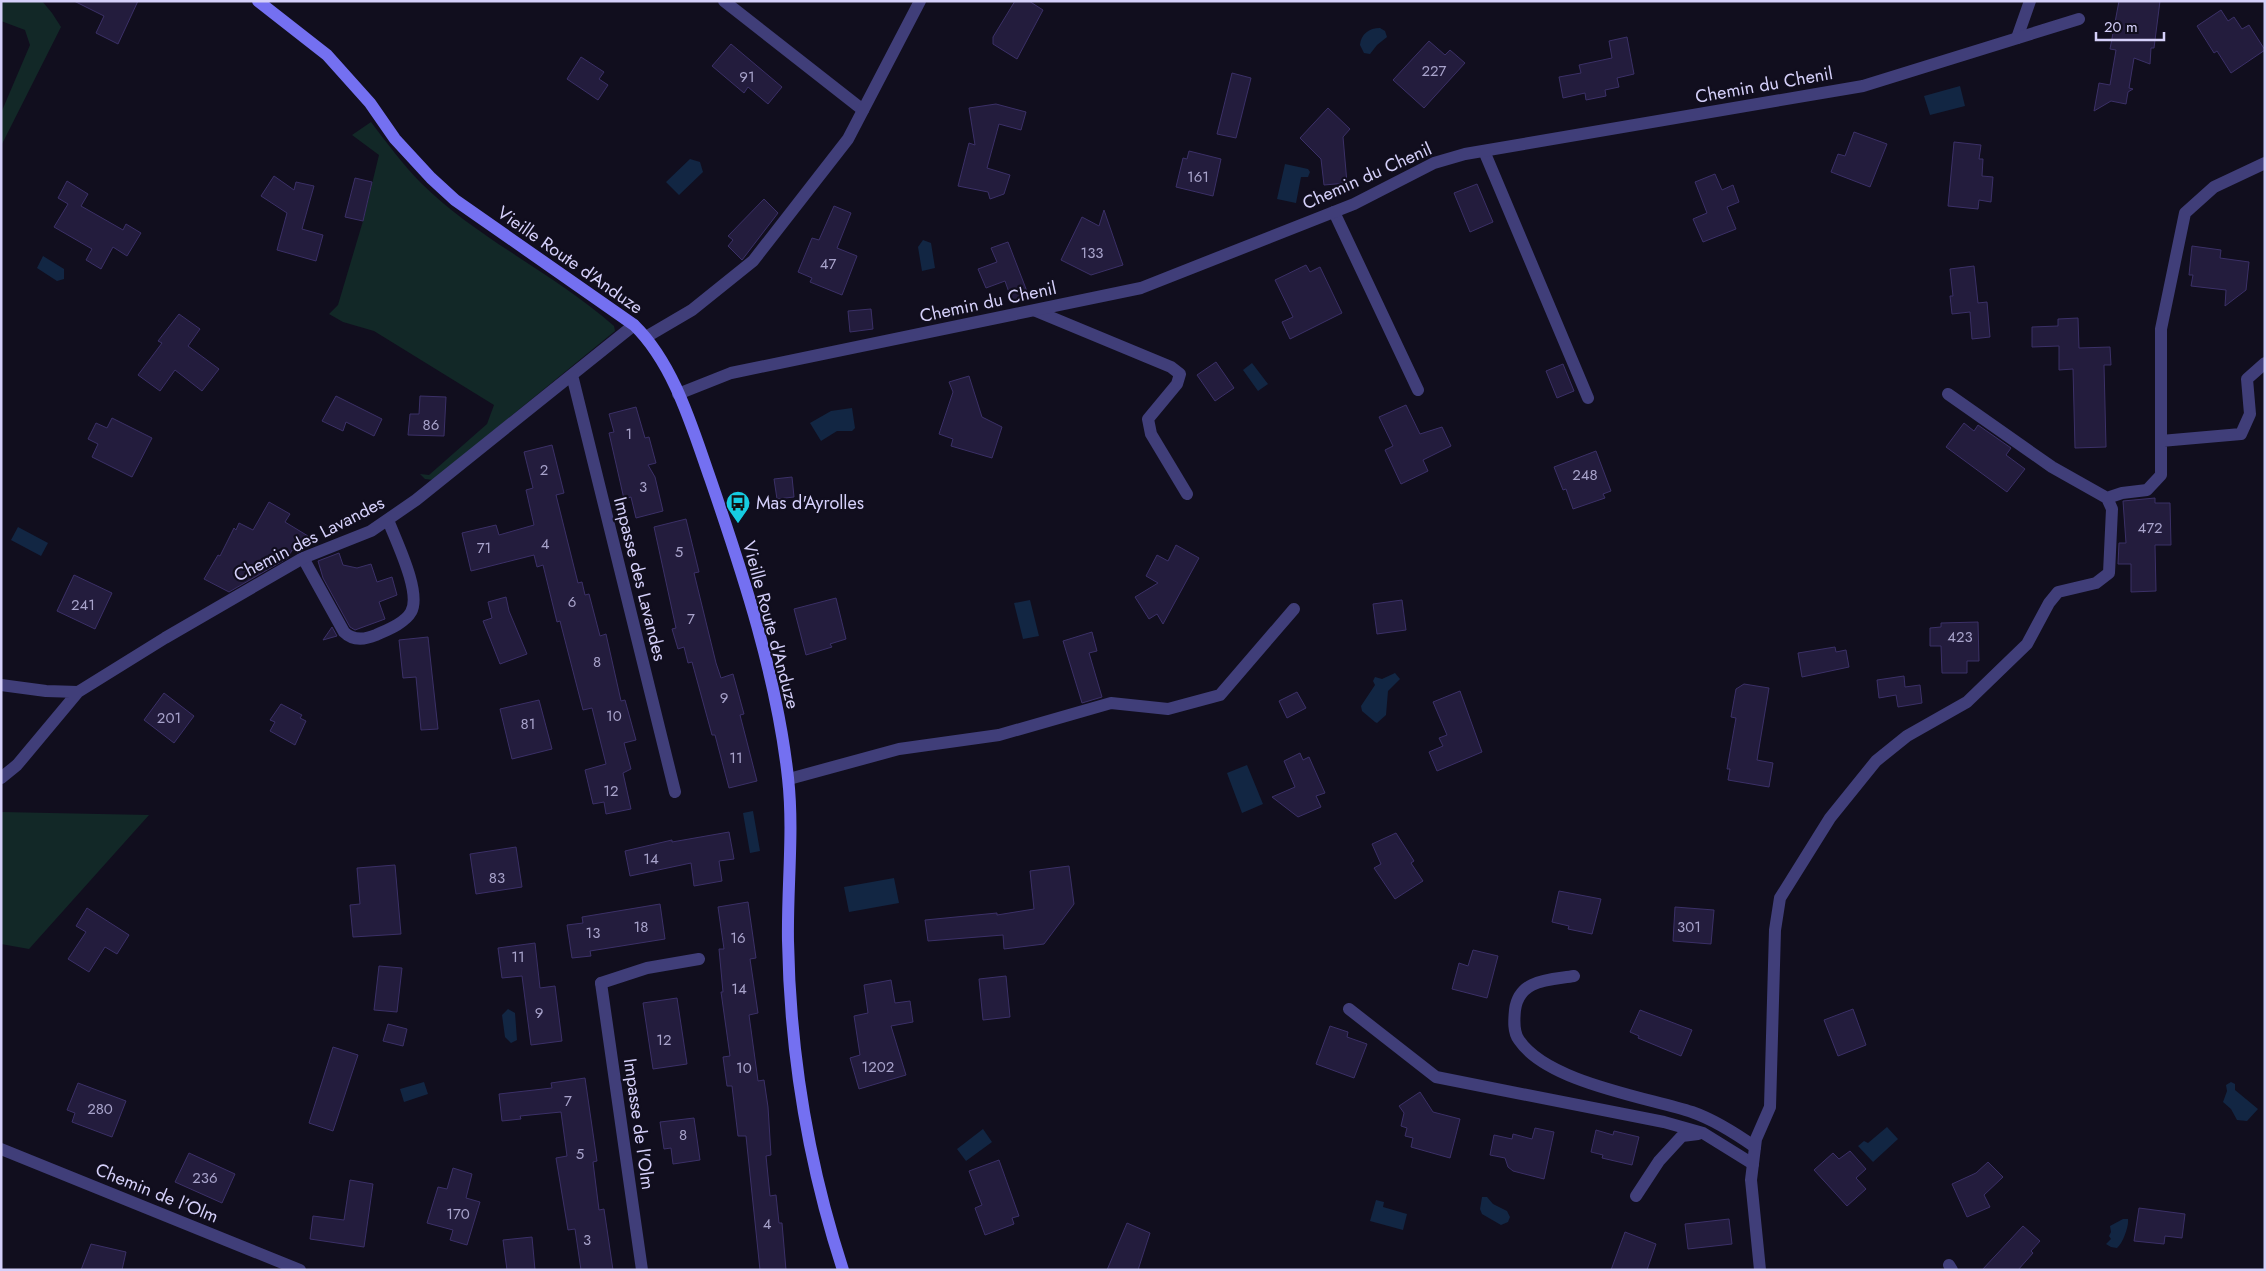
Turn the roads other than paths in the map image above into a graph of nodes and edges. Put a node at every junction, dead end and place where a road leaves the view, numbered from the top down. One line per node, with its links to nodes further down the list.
1 (258, 1): 12 (street, Vieille Route d'Anduze)
2 (724, 1): 7 (street)
3 (920, 1): 7 (street)
4 (2030, 1): 6 (street)
5 (2079, 19): 6 (street, Chemin du Chenil)
6 (2017, 38): 8 (street, Chemin du Chenil)
7 (863, 110): 13 (street)
8 (1484, 151): 10 (street, Chemin du Chenil); 19 (street)
9 (2265, 163): 20 (street)
10 (1334, 212): 11 (street, Chemin du Chenil); 16 (street)
11 (1036, 311): 17 (street, Chemin du Chenil); 21 (street)
12 (634, 325): 13 (street, Vieille Route d'Anduze); 15 (street, Chemin des Lavandes)
13 (646, 337): 17 (street, Vieille Route d'Anduze)
14 (2265, 363): 20 (street)
15 (572, 375): 23 (street, Chemin des Lavandes); 30 (street, Impasse des Lavandes)
16 (1418, 390)
17 (678, 394): 29 (street, Vieille Route d'Anduze)
18 (1948, 394): 22 (street)
19 (1588, 398)
20 (2161, 441): 22 (street)
21 (1187, 494)
22 (2107, 498): 35 (street)
23 (388, 520): 24 (street, Chemin des Lavandes); 24 (street)
24 (303, 558): 27 (street, Chemin des Lavandes)
25 (1294, 609): 29 (street)
26 (1, 685): 27 (street)
27 (78, 692): 28 (street, Chemin des Lavandes)
28 (1, 778)
29 (788, 780): 41 (street, Vieille Route d'Anduze)
30 (675, 792)
31 (699, 959): 40 (street, Impasse de l'Olm)
32 (1574, 976): 35 (street)
33 (1349, 1009): 34 (street)
34 (1703, 1133): 37 (street); 38 (street)
35 (1755, 1147): 37 (street)
36 (1, 1149): 39 (street, Chemin de l'Olm)
37 (1753, 1164): 42 (street)
38 (1636, 1196)
39 (300, 1270)
40 (642, 1270)
41 (843, 1270)
42 (1760, 1270)

